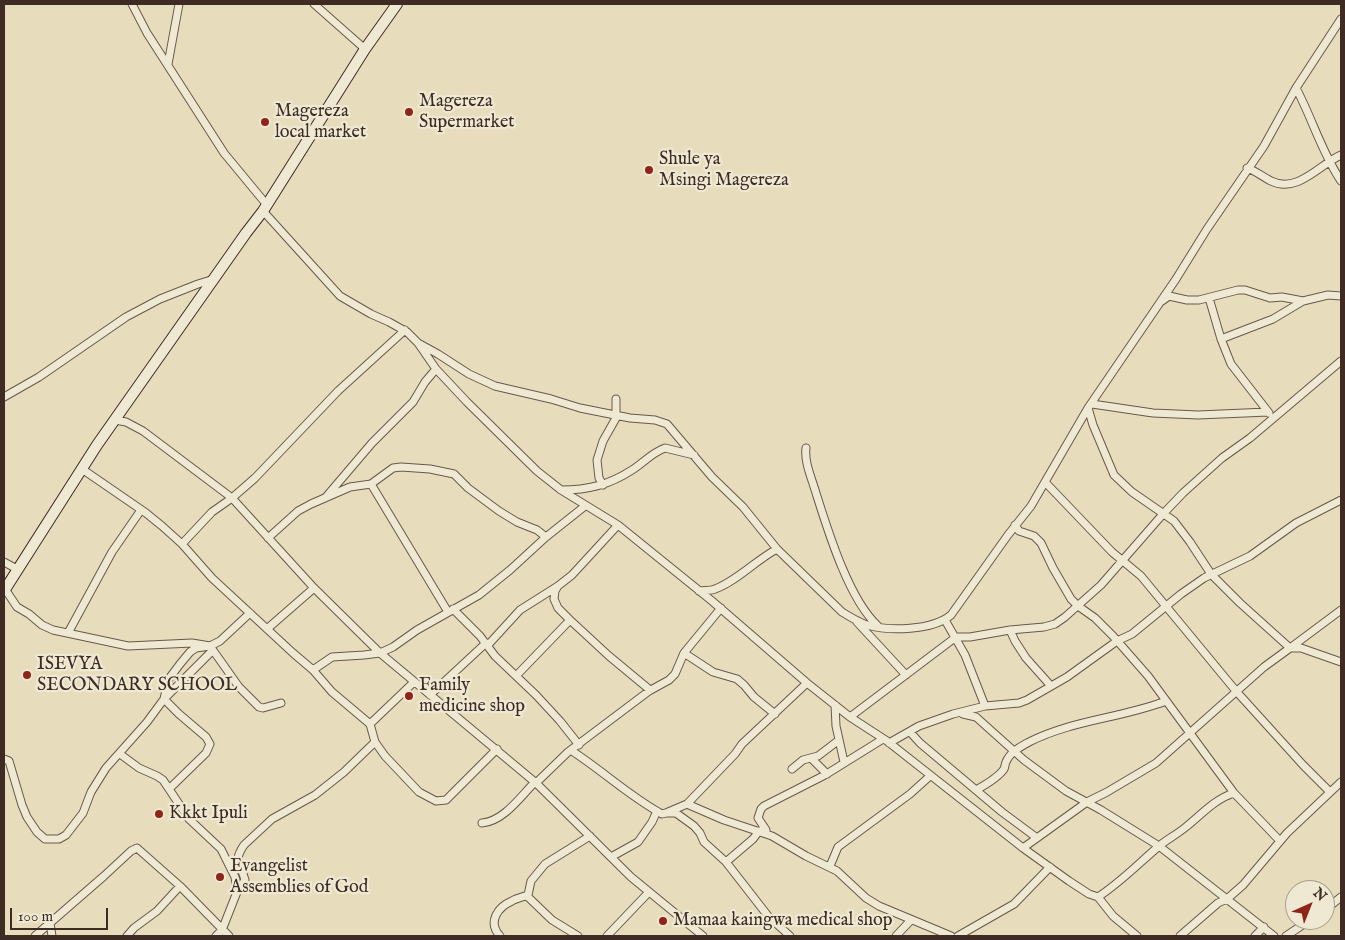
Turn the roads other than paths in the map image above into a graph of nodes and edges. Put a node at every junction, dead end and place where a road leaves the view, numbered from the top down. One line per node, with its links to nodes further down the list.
1 (132, 4): 7 (street)
2 (179, 4): 7 (street)
3 (314, 4): 6 (street)
4 (395, 4): 6 (street)
5 (1341, 19): 8 (street)
6 (364, 49): 13 (street)
7 (168, 64): 13 (street)
8 (1296, 88): 10 (street); 11 (street)
9 (1341, 155): 10 (street)
10 (1330, 160): 11 (street); 12 (street)
11 (1247, 168): 18 (street)
12 (1341, 181)
13 (265, 208): 14 (street); 19 (street)
14 (215, 279): 24 (street); 29 (street)
15 (1341, 296): 17 (street)
16 (1209, 298): 17 (street); 18 (street); 20 (street)
17 (1303, 301): 20 (street)
18 (1159, 302): 26 (street)
19 (405, 330): 21 (street); 38 (street)
20 (1221, 339): 28 (street)
21 (418, 344): 23 (street); 27 (street)
22 (1341, 361): 28 (street)
23 (436, 369): 36 (street); 37 (street)
24 (4, 397)
25 (616, 399): 27 (street)
26 (1090, 406): 28 (street); 33 (street); 42 (street)
27 (616, 415): 31 (street); 35 (street)
28 (1270, 416): 42 (street)
29 (115, 420): 32 (street); 38 (street)
30 (806, 448): 66 (street)
31 (695, 456): 35 (street); 48 (street)
32 (82, 469): 41 (street); 51 (street)
33 (1045, 482): 43 (street); 49 (street)
34 (371, 484): 37 (street); 45 (street); 61 (street)
35 (603, 485): 36 (street)
36 (560, 490): 40 (street)
37 (326, 497): 46 (street)
38 (232, 498): 46 (street); 47 (street)
39 (1341, 500): 52 (street)
40 (585, 506): 44 (street); 45 (street)
41 (141, 510): 47 (street); 69 (street)
42 (1163, 514): 49 (street); 52 (street)
43 (1015, 525): 57 (street); 65 (street)
44 (618, 526): 53 (street); 56 (street)
45 (546, 537): 61 (street)
46 (268, 538): 54 (street)
47 (182, 544): 62 (street)
48 (777, 549): 56 (street); 64 (street)
49 (1124, 561): 57 (street); 59 (street)
50 (4, 562): 51 (street)
51 (17, 569): 55 (street)
52 (1211, 574): 59 (street); 73 (street)
53 (558, 586): 63 (street); 72 (street)
54 (314, 588): 67 (street); 75 (street)
55 (4, 590): 69 (street)
56 (699, 591): 58 (street)
57 (1078, 606): 68 (street); 71 (street)
58 (720, 608): 76 (street); 82 (street)
59 (1165, 608): 71 (street); 85 (street)
60 (1341, 610): 73 (street)
61 (450, 611): 72 (street); 75 (street)
62 (250, 613): 67 (street); 74 (street)
63 (570, 620): 80 (street); 84 (street)
64 (854, 620): 66 (street); 79 (street)
65 (945, 620): 66 (street); 70 (street)
66 (878, 626)
67 (267, 629): 78 (street)
68 (1010, 630): 70 (street); 83 (street)
69 (68, 633): 74 (street)
70 (956, 637): 79 (street); 91 (street)
71 (1117, 641): 83 (street); 89 (street)
72 (487, 644): 80 (street); 86 (street)
73 (1290, 648): 77 (street); 85 (street)
74 (211, 649): 87 (street); 87 (street); 88 (street)
75 (380, 653): 78 (street); 81 (street)
76 (684, 653): 84 (street); 92 (street)
77 (1341, 662)
78 (314, 670): 95 (street)
79 (906, 675): 94 (street)
80 (516, 676): 101 (street)
81 (414, 682): 86 (street); 95 (street)
82 (807, 683): 90 (street); 92 (street)
83 (1051, 686): 91 (street)
84 (650, 690): 101 (street)
85 (1236, 691): 97 (street); 116 (street)
86 (430, 695): 102 (street)
87 (164, 699): 105 (street); 114 (street)
88 (281, 702)
89 (1166, 702): 97 (street); 104 (street)
90 (835, 704): 94 (street); 98 (street)
91 (985, 706): 93 (street)
92 (775, 714): 119 (street)
93 (954, 714): 96 (street); 104 (street)
94 (850, 717): 99 (street)
95 (370, 724): 100 (street)
96 (910, 732): 99 (street); 115 (street)
97 (1190, 733): 117 (street); 118 (street)
98 (839, 740): 106 (street); 108 (street)
99 (886, 741): 108 (street); 111 (street)
100 (375, 742): 102 (street); 134 (street)
101 (579, 745): 103 (street)
102 (497, 749): 113 (street)
103 (572, 751): 113 (street); 120 (street)
104 (1014, 751): 115 (street); 118 (street)
105 (120, 754): 107 (street); 114 (street)
106 (811, 758): 109 (street); 110 (street)
107 (4, 759)
108 (844, 762): 110 (street)
109 (792, 770)
110 (827, 774): 123 (street)
111 (930, 776): 128 (street); 131 (street)
112 (1341, 782): 116 (street)
113 (536, 783): 122 (street); 124 (street)
114 (169, 788): 134 (street)
115 (976, 790): 125 (street)
116 (1330, 792): 126 (street)
117 (1234, 793): 126 (street); 127 (street)
118 (1086, 802): 125 (street); 127 (street)
119 (687, 804): 121 (street); 123 (street)
120 (657, 811): 121 (street); 129 (street)
121 (666, 813): 130 (street)
122 (482, 823)
123 (763, 832): 130 (street); 131 (street)
124 (590, 836): 129 (street); 136 (street)
125 (1037, 838): 128 (street)
126 (1280, 841): 138 (street)
127 (1159, 846): 137 (street); 138 (street)
128 (1023, 848): 132 (street)
129 (611, 858): 135 (street)
130 (726, 862): 154 (street)
131 (830, 866): 139 (street)
132 (1050, 867): 137 (street); 157 (street)
133 (180, 886): 140 (street); 143 (street); 147 (street)
134 (237, 892): 143 (street)
135 (649, 892): 152 (street); 153 (street)
136 (526, 896): 144 (street); 151 (street)
137 (1098, 897): 141 (street)
138 (1227, 899): 142 (street); 160 (street)
139 (910, 920): 155 (street); 156 (street)
140 (50, 923): 145 (street); 146 (street)
141 (1125, 927): 158 (street); 159 (street)
142 (1264, 928): 161 (street); 162 (street)
143 (222, 930): 148 (street); 149 (street)
144 (498, 935): 150 (street)
145 (35, 936)
146 (52, 936)
147 (127, 936)
148 (216, 936)
149 (229, 936)
150 (489, 936)
151 (578, 936)
152 (607, 936)
153 (703, 936)
154 (789, 936)
155 (896, 936)
156 (950, 936)
157 (958, 936)
158 (1125, 936)
159 (1137, 936)
160 (1180, 936)
161 (1255, 936)
162 (1274, 936)

